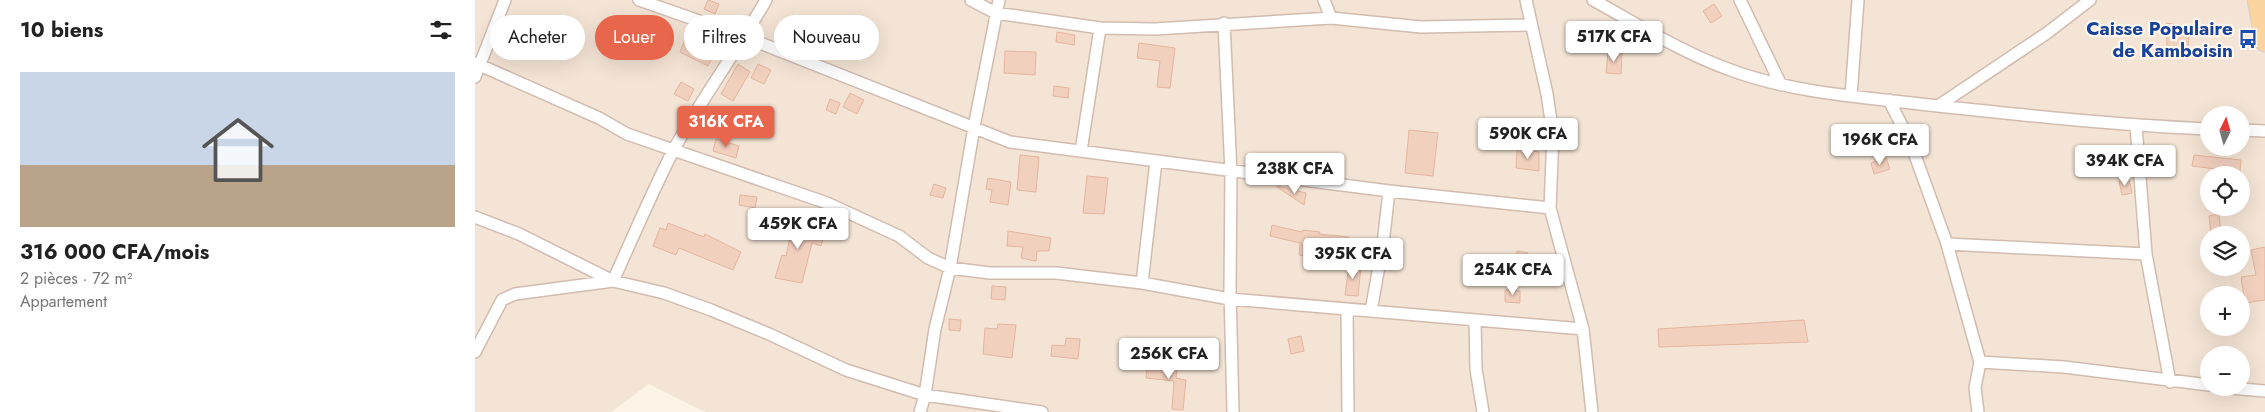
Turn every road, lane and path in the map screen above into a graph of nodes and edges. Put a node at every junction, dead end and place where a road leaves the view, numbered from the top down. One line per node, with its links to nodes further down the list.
1 (505, 0): 23 (street)
2 (639, 0): 15 (street)
3 (766, 0): 14 (street)
4 (971, 0): 13 (street)
5 (999, 0): 13 (street)
6 (1324, 0): 16 (street)
7 (1526, 0): 18 (street)
8 (1593, 0): 25 (street)
9 (1740, 0): 25 (street)
10 (1858, 0): 26 (street)
11 (2090, 0): 28 (street)
12 (2257, 0): 20 (main road)
13 (996, 12): 19 (street); 30 (street)
14 (757, 15)
15 (684, 16)
16 (1331, 18): 17 (street); 18 (street)
17 (1224, 24): 19 (street); 37 (street)
18 (1530, 25): 39 (street)
19 (1100, 28): 35 (street)
20 (2265, 42)
21 (764, 44): 30 (street)
22 (729, 60): 34 (street)
23 (477, 64): 24 (street); 34 (street)
24 (475, 77)
25 (1781, 85): 26 (street)
26 (1851, 96): 27 (street)
27 (1889, 100): 28 (street); 41 (street)
28 (1938, 106): 29 (street)
29 (2136, 126): 31 (street); 42 (street)
30 (974, 127): 35 (street); 43 (street)
31 (2200, 129)
32 (2250, 130): 33 (street)
33 (2265, 131)
34 (674, 150): 43 (street); 44 (street)
35 (1081, 150): 36 (street)
36 (1156, 161): 37 (street); 45 (street)
37 (1231, 172): 38 (street); 46 (street)
38 (1389, 191): 39 (street); 48 (street)
39 (1550, 208): 50 (street)
40 (475, 217): 44 (street)
41 (1947, 244): 42 (street); 52 (street)
42 (2146, 254): 53 (street)
43 (950, 268): 45 (street); 57 (street)
44 (613, 281): 51 (street); 57 (street)
45 (1142, 283): 46 (street)
46 (1230, 299): 47 (street); 60 (street)
47 (1347, 309): 48 (street); 61 (street)
48 (1371, 311): 49 (street)
49 (1475, 320): 50 (street); 62 (street)
50 (1583, 329): 63 (street)
51 (475, 352)
52 (1980, 362): 53 (street); 64 (street)
53 (2170, 382): 54 (street)
54 (2200, 384)
55 (2250, 390): 56 (street)
56 (2265, 391)
57 (925, 395): 58 (street); 59 (street)
58 (920, 412)
59 (1042, 412)
60 (1233, 412)
61 (1348, 412)
62 (1483, 412)
63 (1592, 412)
64 (1978, 412)

